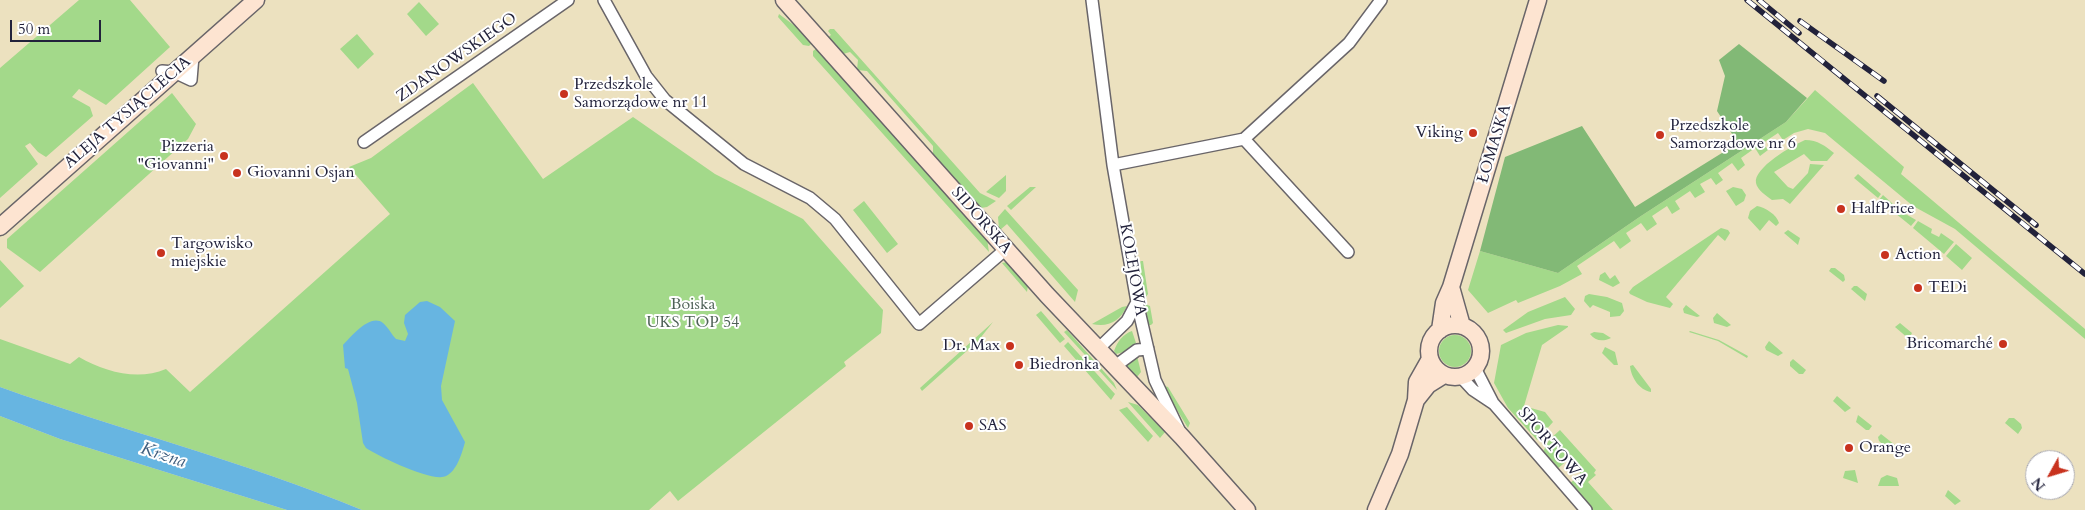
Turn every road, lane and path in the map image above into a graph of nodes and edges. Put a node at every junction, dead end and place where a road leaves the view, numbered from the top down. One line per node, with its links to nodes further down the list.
1 (568, 0): 11 (street, ZDANOWSKIEGO)
2 (604, 0): 15 (street)
3 (784, 0): 15 (street, SIDORSKA)
4 (1092, 0): 12 (street, KOLEJOWA)
5 (1538, 0): 17 (street, ŁOMASKA)
6 (1377, 1): 10 (street)
7 (244, 2): 8 (street, ALEJA TYSIĄCLECIA); 9 (street, ALEJA TYSIĄCLECIA)
8 (193, 56): 9 (street, ALEJA TYSIĄCLECIA); 9 (street)
9 (168, 72): 13 (street, ALEJA TYSIĄCLECIA); 14 (street, ALEJA TYSIĄCLECIA)
10 (1244, 139): 12 (street); 16 (street)
11 (364, 142)
12 (1113, 165): 18 (street, KOLEJOWA)
13 (0, 214)
14 (0, 227)
15 (1006, 249): 22 (street, SIDORSKA)
16 (1348, 252)
17 (1451, 287): 19 (street); 20 (street, ŁOMASKA)
18 (1137, 302): 21 (street, KOLEJOWA); 22 (street)
19 (1462, 326): 20 (street); 25 (street)
20 (1440, 330): 23 (street)
21 (1148, 349): 24 (street); 29 (street, KOLEJOWA)
22 (1097, 350): 24 (street, SIDORSKA)
23 (1430, 358): 26 (street); 27 (street)
24 (1114, 367): 29 (street, SIDORSKA)
25 (1475, 368): 26 (street); 28 (street, SPORTOWA)
26 (1452, 376): 27 (street); 28 (street, SPORTOWA)
27 (1416, 400): 30 (street)
28 (1494, 404): 32 (street, SPORTOWA)
29 (1182, 437): 31 (street, KOLEJOWA)
30 (1375, 509)
31 (1247, 510)
32 (1586, 510)

